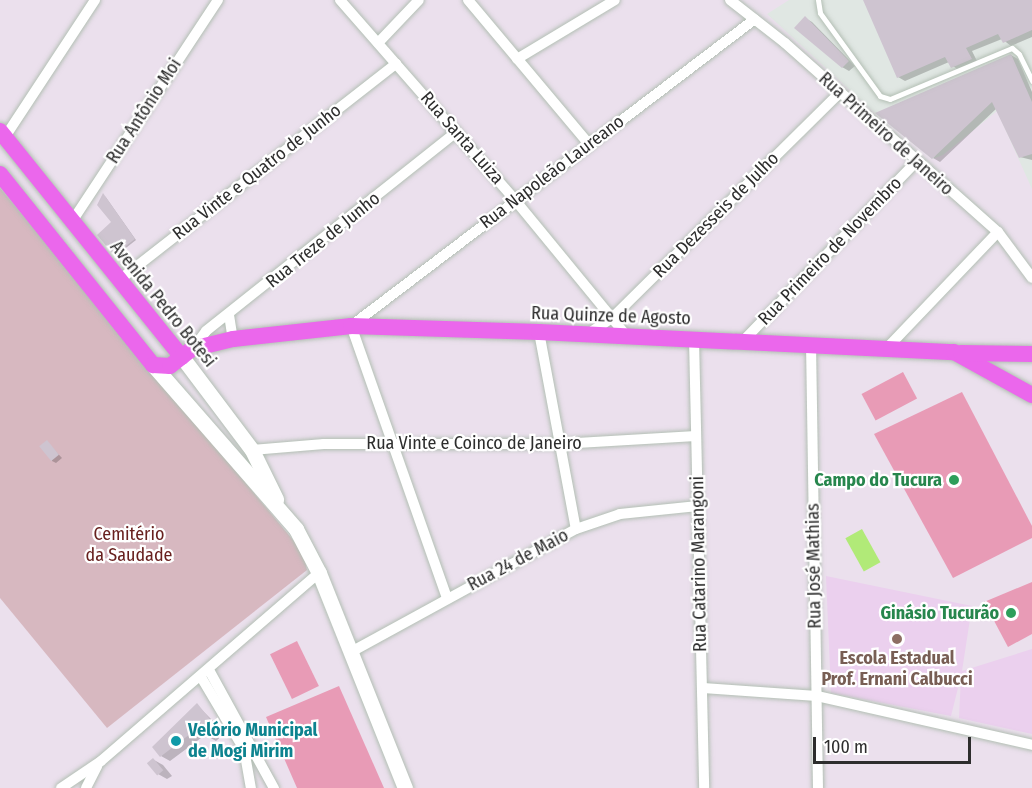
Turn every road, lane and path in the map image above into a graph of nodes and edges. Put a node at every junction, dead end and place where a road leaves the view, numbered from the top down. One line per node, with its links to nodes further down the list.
1 (95, 0): 17 (street)
2 (218, 0): 22 (street, Rua Antônio Moi)
3 (340, 0): 11 (street, Rua Santa Luiza)
4 (419, 0): 11 (street)
5 (468, 0): 12 (street)
6 (615, 0): 9 (street)
7 (730, 0): 10 (street, Rua Primeiro de Janeiro)
8 (818, 0): 14 (lane)
9 (597, 4): 12 (street)
10 (756, 20): 15 (street, Rua Primeiro de Janeiro); 18 (street, Rua Napoleão Laureano)
11 (378, 43): 13 (street, Rua Santa Luiza)
12 (517, 59): 18 (street)
13 (396, 64): 16 (street, Rua Santa Luiza); 26 (street, Rua Vinte e Quatro de Junho)
14 (1032, 79)
15 (840, 92): 19 (street, Rua Primeiro de Janeiro); 28 (street, Rua Dezesseis de Julho)
16 (456, 132): 21 (street, Rua Santa Luiza); 27 (street, Rua Treze de Junho)
17 (2, 134): 22 (main road, Avenida Pedro Botesi)
18 (590, 144): 21 (street, Rua Napoleão Laureano)
19 (916, 162): 23 (street, Rua Primeiro de Janeiro); 35 (street, Rua Primeiro de Novembro)
20 (0, 174): 24 (main road, Avenida Pedro Botesi)
21 (515, 200): 28 (street, Rua Santa Luiza); 29 (street, Rua Napoleão Laureano)
22 (70, 223): 24 (main road); 26 (main road, Avenida Pedro Botesi)
23 (998, 232): 25 (street, Rua Primeiro de Janeiro); 37 (street)
24 (61, 248): 41 (main road, Avenida Pedro Botesi)
25 (1032, 278)
26 (118, 281): 39 (main road, Avenida Pedro Botesi)
27 (229, 315): 33 (street); 39 (street, Rua Treze de Junho)
28 (612, 318): 31 (street, Rua Dezesseis de Julho); 32 (street, Rua Santa Luiza)
29 (351, 326): 30 (main road, Rua Quinze de Agosto); 33 (main road, Rua Quinze de Agosto); 44 (street)
30 (539, 332): 31 (main road, Rua Quinze de Agosto); 45 (street)
31 (588, 334): 32 (main road, Rua Quinze de Agosto)
32 (626, 335): 34 (main road, Rua Quinze de Agosto)
33 (233, 339): 39 (main road, Rua Quinze de Agosto)
34 (694, 339): 35 (main road, Rua Quinze de Agosto); 43 (street, Rua Catarino Marangoni)
35 (744, 340): 36 (main road, Rua Quinze de Agosto)
36 (811, 343): 37 (main road, Rua Quinze de Agosto); 55 (street, Rua José Mathias)
37 (888, 347): 38 (main road, Rua Quinze de Agosto)
38 (954, 352): 40 (main road); 42 (main road, Rua Quinze de Agosto)
39 (187, 353): 41 (main road, Rua Quinze de Agosto); 46 (main road, Avenida Pedro Botesi)
40 (1032, 354)
41 (153, 365): 48 (main road, Avenida Pedro Botesi)
42 (1031, 388)
43 (696, 436): 45 (street, Rua Vinte e Coinco de Janeiro); 47 (street, Rua Catarino Marangoni)
44 (391, 443): 45 (street, Rua Vinte e Coinco de Janeiro); 46 (street, Rua Vinte e Coinco de Janeiro); 51 (street)
45 (560, 444): 49 (street)
46 (252, 450): 48 (main road, Avenida Pedro Botesi)
47 (698, 506): 49 (street, Rua 24 de Maio); 54 (street, Rua Catarino Marangoni)
48 (282, 512): 50 (main road, Avenida Pedro Botesi)
49 (576, 529): 51 (street, Rua 24 de Maio)
50 (319, 573): 52 (main road, Avenida Pedro Botesi); 53 (street)
51 (447, 598): 52 (street, Rua 24 de Maio)
52 (351, 652): 62 (main road, Avenida Pedro Botesi)
53 (205, 673): 57 (street); 60 (street); 61 (street)
54 (703, 688): 55 (street); 63 (street, Rua Catarino Marangoni)
55 (817, 696): 56 (street); 64 (street, Rua José Mathias)
56 (1032, 745)
57 (101, 761): 58 (street); 59 (street)
58 (62, 788)
59 (86, 788)
60 (251, 788)
61 (274, 788)
62 (405, 788)
63 (704, 788)
64 (818, 788)

